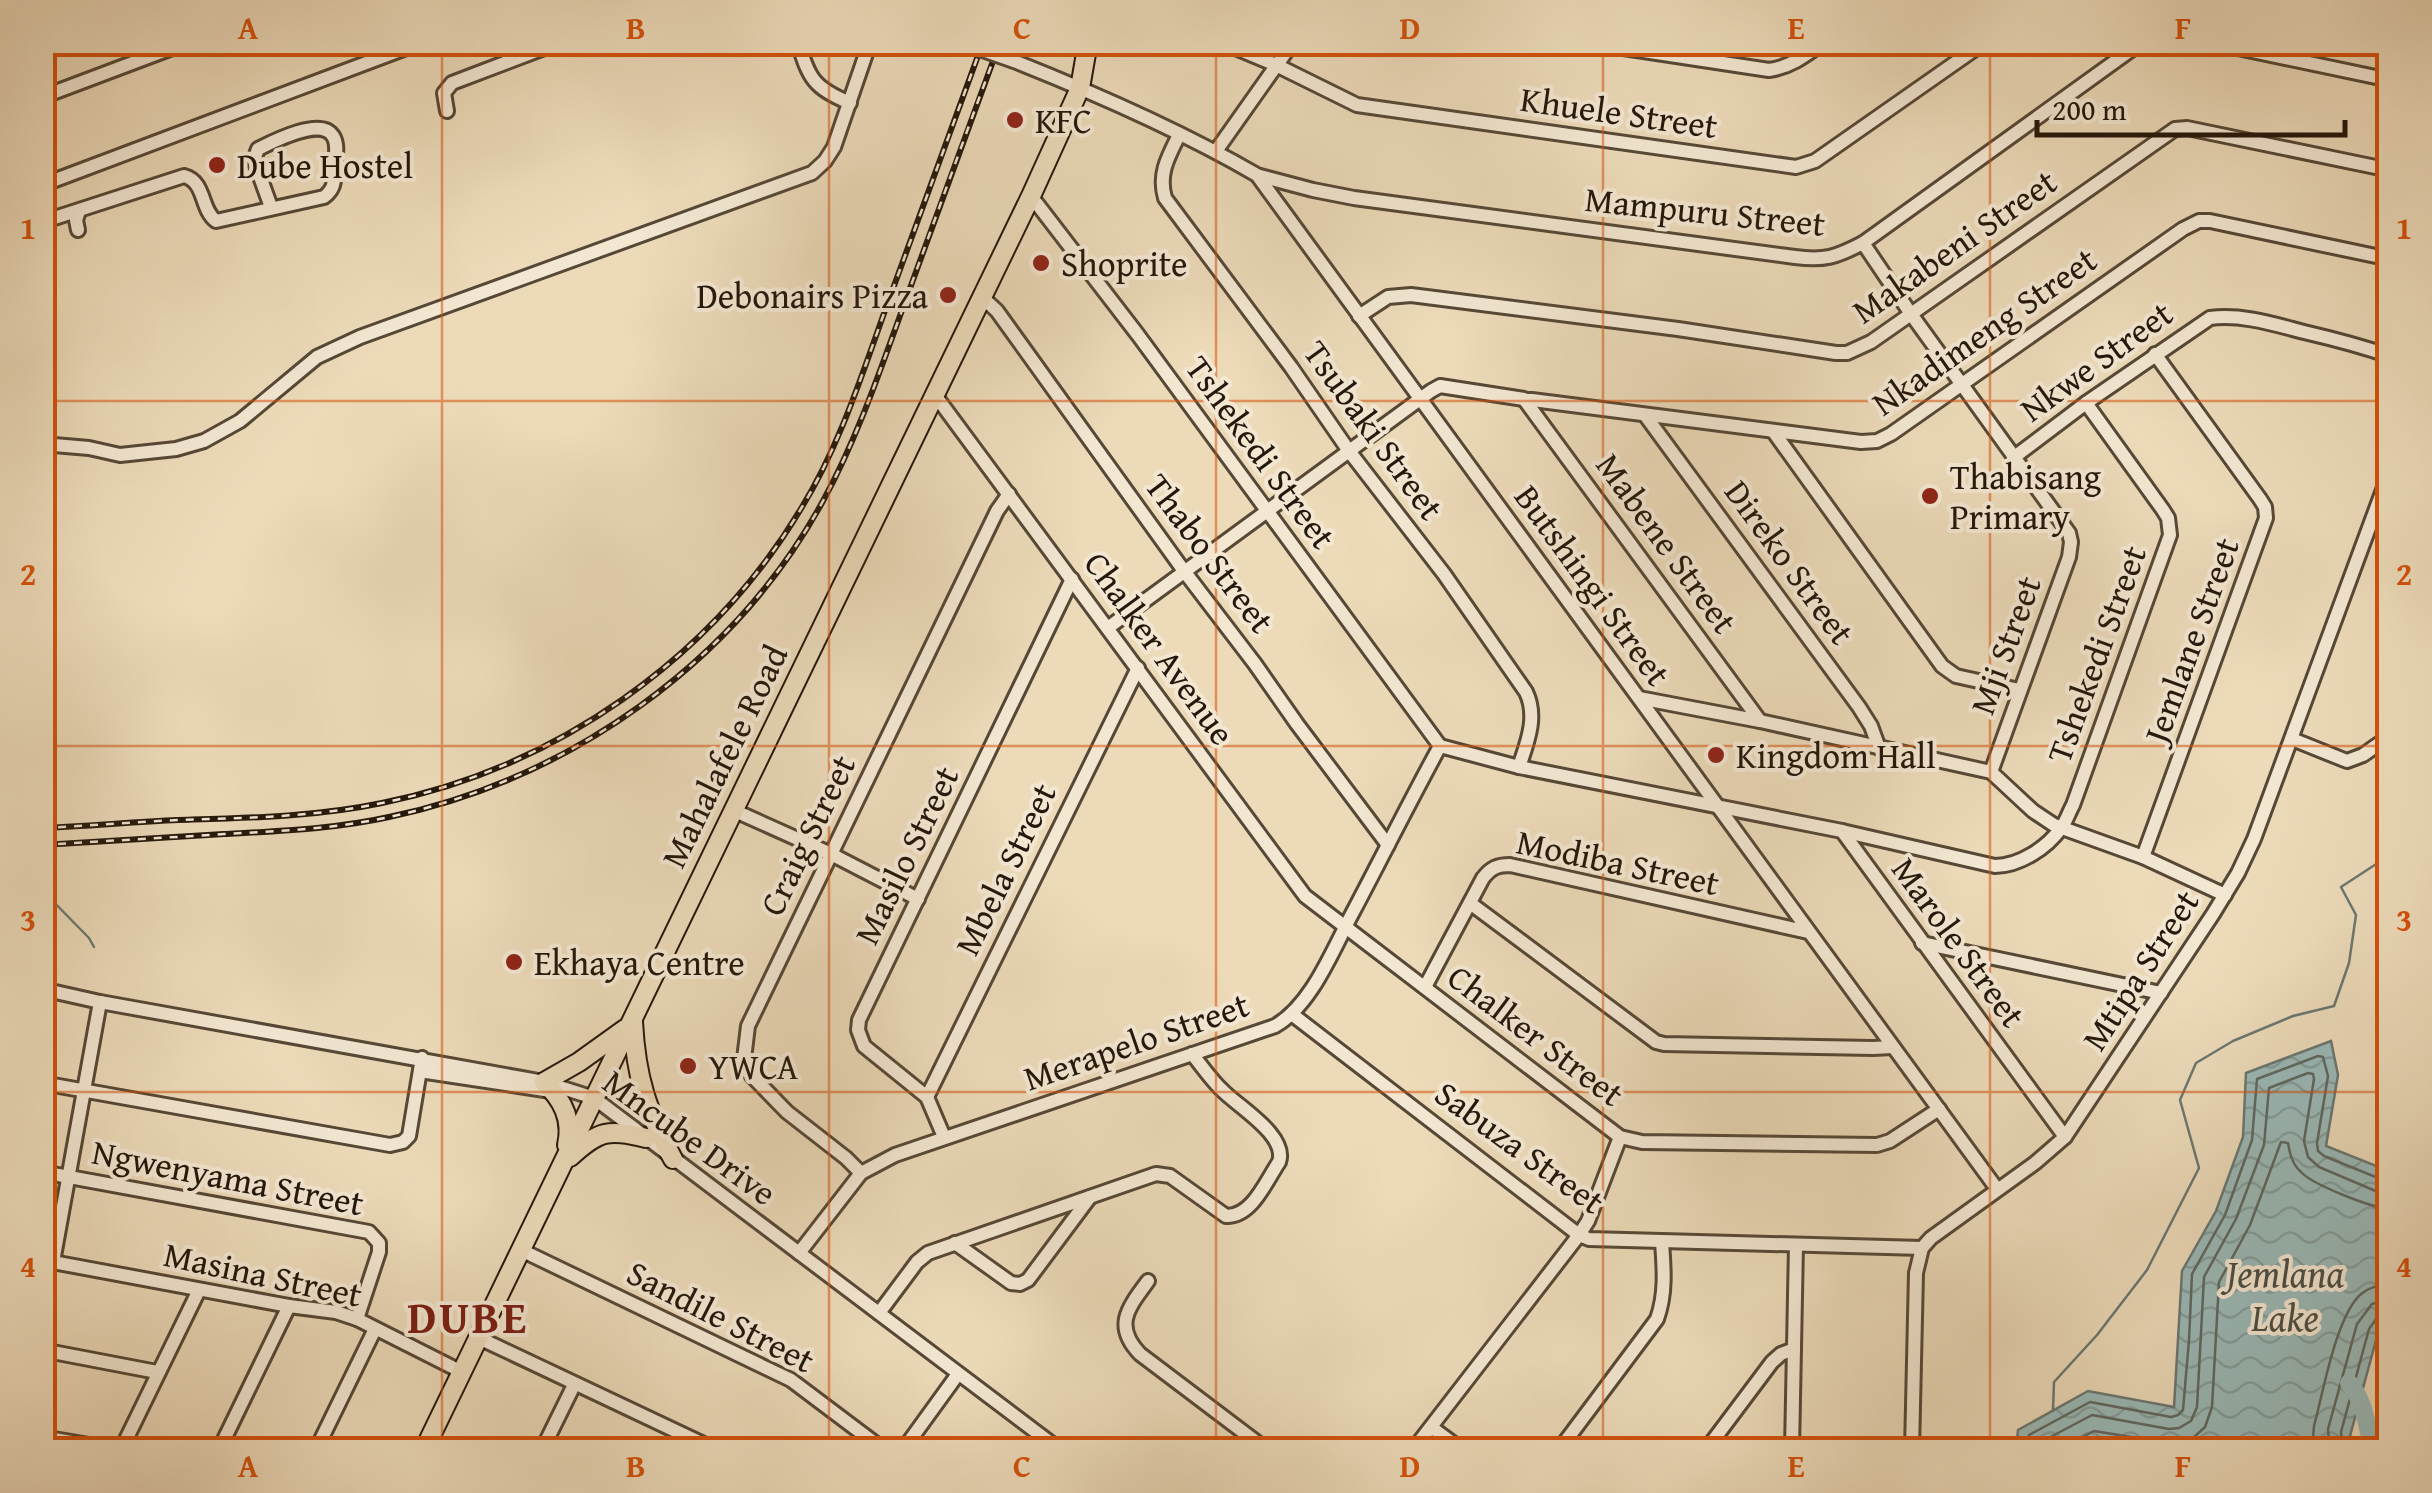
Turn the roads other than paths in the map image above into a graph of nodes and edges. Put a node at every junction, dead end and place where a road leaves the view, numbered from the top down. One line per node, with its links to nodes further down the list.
1 (188, 42): 16 (street)
2 (367, 42): 17 (street)
3 (422, 42): 17 (street)
4 (560, 42): 23 (street)
5 (798, 42): 22 (street)
6 (870, 42): 22 (street)
7 (960, 42): 20 (street, Butshingi Street, bridge)
8 (1088, 42): 20 (main road, Mahalafele Road)
9 (1221, 42): 18 (street, Khuele Street)
10 (1293, 42): 18 (street)
11 (1584, 42): 12 (street)
12 (1824, 42)
13 (1985, 42): 18 (street, Khuele Street)
14 (2142, 42): 34 (street, Mampuru Street)
15 (2209, 42): 19 (street)
16 (165, 46): 21 (street)
17 (373, 60): 28 (street)
18 (1276, 66): 25 (street)
19 (2390, 80)
20 (1080, 88): 24 (street, Butshingi Street); 29 (main road, Mahalafele Road)
21 (42, 97)
22 (850, 103): 48 (street)
23 (448, 111)
24 (1178, 134): 25 (street, Butshingi Street); 49 (street, Tsubaki Street)
25 (1216, 151): 27 (street, Butshingi Street)
26 (2390, 170): 37 (street, Makabeni Street)
27 (1258, 175): 34 (street, Mampuru Street); 38 (street, Butshingi Street)
28 (43, 184)
29 (1031, 196): 36 (main road, Mahalafele Road); 53 (street, Tshekedi Street)
30 (270, 208): 30 (street); 31 (street)
31 (79, 212): 32 (street); 33 (street)
32 (42, 222)
33 (78, 230)
34 (1862, 243): 37 (street, Mji Street)
35 (2390, 259): 41 (street, Nkadimeng Street)
36 (982, 297): 42 (main road, Mahalafele Road); 54 (street, Thabo Street)
37 (1911, 314): 38 (street, Makabeni Street); 41 (street, Mji Street)
38 (1359, 316): 43 (street, Butshingi Street)
39 (2155, 354): 40 (street, Nkwe Street); 45 (street, Nkwe Street); 73 (street, Jemlane Street)
40 (2390, 356)
41 (1962, 384): 47 (street, Nkadimeng Street); 50 (street, Mji Street)
42 (936, 395): 52 (street, Chalker Avenue); 68 (main road, Mahalafele Road)
43 (1420, 398): 44 (street, Nkadimeng Street); 49 (street); 59 (street, Butshingi Street)
44 (1524, 400): 46 (street, Nkadimeng Street); 60 (street, Mabene Street)
45 (2086, 402): 50 (street, Nkwe Street); 69 (street, Tshekedi Street)
46 (1645, 415): 47 (street, Nkadimeng Street); 64 (street, Direko Street)
47 (1773, 431): 58 (street)
48 (42, 444)
49 (1349, 451): 53 (street); 65 (street, Tsubaki Street)
50 (2013, 458): 58 (street, Mji Street)
51 (2390, 471): 62 (street, Mtipa Street)
52 (1009, 494): 55 (street, Chalker Avenue); 72 (street, Craig Street)
53 (1267, 512): 54 (street); 63 (street, Tshekedi Street)
54 (1184, 572): 56 (street); 71 (street, Thabo Street)
55 (1072, 579): 56 (street, Chalker Avenue); 75 (street, Masilo Street)
56 (1109, 628): 57 (street, Chalker Avenue)
57 (1138, 668): 77 (street, Chalker Avenue); 92 (street, Mbela Street)
58 (2019, 690): 66 (street, Mji Street)
59 (1638, 698): 60 (street); 67 (street, Butshingi Street)
60 (1760, 721): 64 (street)
61 (2390, 736): 62 (street)
62 (2292, 738): 74 (street, Mtipa Street)
63 (1440, 746): 65 (street); 71 (street, Merapelo Street)
64 (1880, 748): 66 (street)
65 (1519, 767): 67 (street)
66 (1991, 772): 69 (street)
67 (1720, 808): 70 (street); 78 (street, Butshingi Street)
68 (733, 810): 72 (street); 85 (main road, Mahalafele Road)
69 (2061, 828): 70 (street); 73 (street)
70 (1842, 831): 79 (street, Marole Street)
71 (1388, 845): 77 (street, Merapelo Street)
72 (831, 854): 75 (street); 102 (street, Craig Street)
73 (2142, 856): 74 (street)
74 (2225, 895): 82 (street, Mtipa Street)
75 (918, 899): 92 (street, Masilo Street)
76 (1470, 903): 78 (street, Modiba Street); 80 (street, Modiba Street); 86 (street)
77 (1344, 928): 80 (street, Chalker Street); 84 (street, Merapelo Street)
78 (1808, 932): 86 (street, Butshingi Street)
79 (1922, 943): 82 (street); 95 (street, Marole Street)
80 (1424, 987): 96 (street, Chalker Street)
81 (42, 989): 83 (street, Mncube Drive)
82 (2160, 993): 95 (street, Mtipa Street)
83 (100, 1002): 88 (street, Mncube Drive); 91 (street)
84 (1293, 1014): 87 (street, Merapelo Street); 106 (street, Sabuza Street)
85 (633, 1022): 90 (main road); 93 (main road, Mahalafele Road); 99 (main road)
86 (1892, 1047): 94 (street, Butshingi Street)
87 (1192, 1054): 98 (street, Merapelo Street); 105 (street)
88 (421, 1065): 90 (street, Mncube Drive); 91 (street)
89 (42, 1083): 91 (street)
90 (549, 1087): 93 (street, Mncube Drive); 100 (main road)
91 (84, 1090): 103 (street)
92 (926, 1097): 98 (street, Masilo Street)
93 (594, 1098): 97 (street, Mncube Drive); 100 (main road, Mahalafele Road)
94 (1938, 1109): 96 (street, Chalker Street); 104 (street, Butshingi Street)
95 (2064, 1136): 104 (street, Mtipa Street)
96 (1620, 1137): 106 (street)
97 (646, 1138): 99 (street, Mncube Drive); 100 (main road)
98 (944, 1138): 102 (street, Merapelo Street)
99 (673, 1159): 112 (street, Mncube Drive)
100 (562, 1164): 111 (main road, Mahalafele Road)
101 (42, 1172): 103 (street, Ngwenyama Street)
102 (860, 1173): 112 (street, Merapelo Street)
103 (69, 1176): 113 (street); 118 (street, Ngwenyama Street)
104 (1997, 1189): 110 (street, Mtipa Street)
105 (1090, 1198): 107 (street); 107 (street)
106 (1579, 1235): 108 (street, Sabuza Street); 127 (street)
107 (954, 1242): 117 (street)
108 (1662, 1242): 109 (street, Sabuza Street); 141 (street)
109 (1796, 1245): 110 (street, Sabuza Street); 121 (street)
110 (1922, 1248): 144 (street)
111 (521, 1250): 120 (main road, Mahalafele Road); 135 (street, Sandile Street)
112 (800, 1253): 117 (street, Mncube Drive)
113 (48, 1261): 115 (street, Masina Street)
114 (1148, 1281): 138 (street)
115 (199, 1290): 116 (street, Masina Street); 123 (street)
116 (289, 1306): 118 (street, Masina Street); 130 (street)
117 (879, 1313): 125 (street, Mncube Drive)
118 (357, 1319): 119 (street, Masina Street)
119 (375, 1329): 124 (street, Masina Street); 131 (street)
120 (479, 1338): 124 (main road, Mahalafele Road); 126 (street)
121 (1794, 1348): 142 (street); 143 (street)
122 (42, 1350): 123 (street)
123 (158, 1372): 129 (street)
124 (462, 1372): 132 (main road, Mahalafele Road)
125 (958, 1374): 136 (street); 137 (street, Mncube Drive)
126 (574, 1385): 133 (street); 134 (street)
127 (1431, 1427): 139 (street); 140 (street)
128 (42, 1437): 129 (street)
129 (120, 1450)
130 (219, 1450)
131 (316, 1450)
132 (424, 1450)
133 (542, 1450)
134 (716, 1450)
135 (884, 1450)
136 (903, 1450)
137 (1060, 1450)
138 (1264, 1450)
139 (1413, 1450)
140 (1462, 1450)
141 (1560, 1450)
142 (1706, 1450)
143 (1792, 1450)
144 (1912, 1450)

